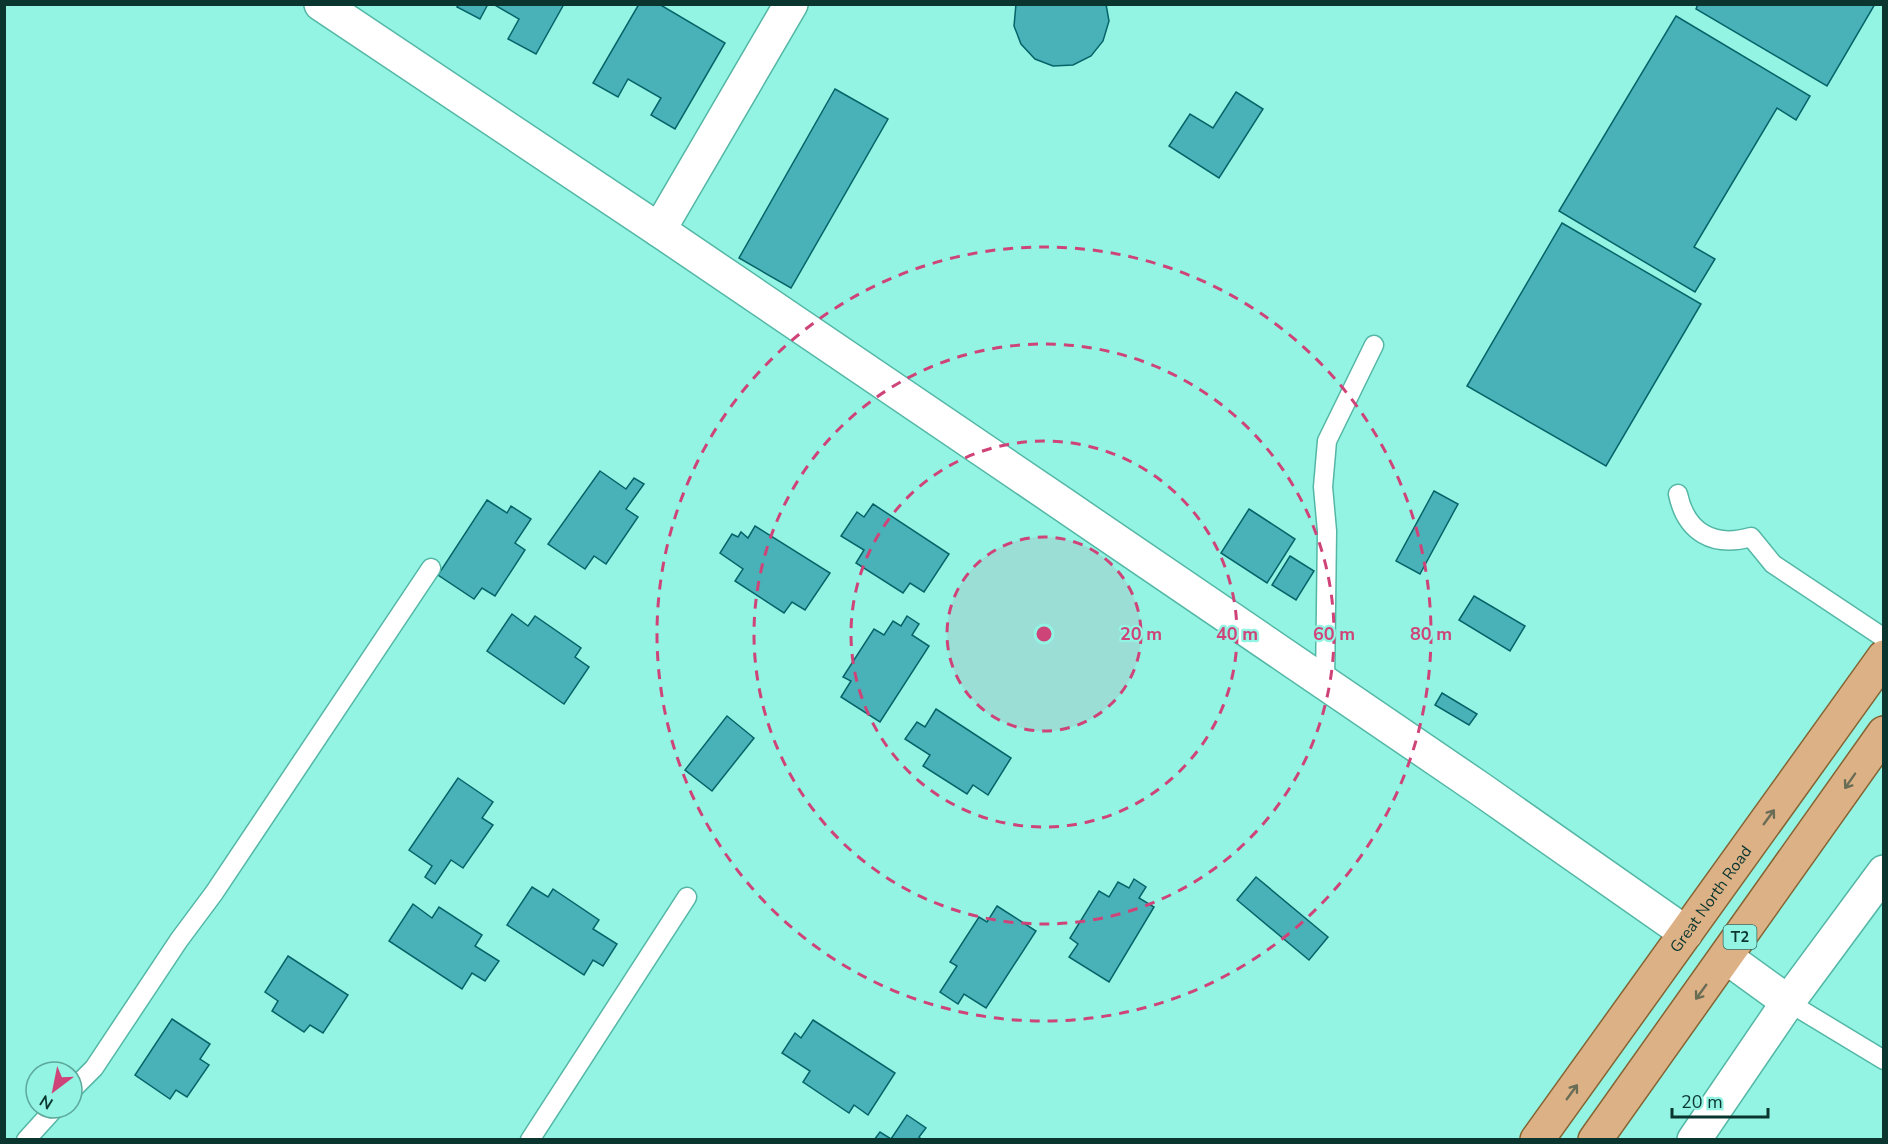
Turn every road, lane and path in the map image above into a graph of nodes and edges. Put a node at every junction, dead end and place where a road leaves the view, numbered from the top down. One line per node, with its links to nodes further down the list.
1 (321, 4): 3 (street)
2 (790, 4): 3 (street)
3 (659, 230): 9 (street)
4 (1374, 345): 9 (lane)
5 (1678, 494): 7 (lane)
6 (431, 568): 17 (lane)
7 (1884, 638)
8 (1884, 657): 13 (main road, Great North Road, one-way to 8)
9 (1325, 683): 13 (street)
10 (1884, 733): 14 (main road, T2, one-way to 14)
11 (1884, 872): 15 (street)
12 (687, 897): 20 (lane)
13 (1686, 933): 21 (main road, Great North Road, one-way to 13)
14 (1726, 957): 15 (street); 22 (main road, T2, one-way to 22)
15 (1788, 1002): 16 (lane); 23 (street)
16 (1884, 1060)
17 (84, 1078)
18 (44, 1120): 19 (lane)
19 (26, 1140)
20 (530, 1140)
21 (1538, 1140)
22 (1595, 1140)
23 (1694, 1140)

